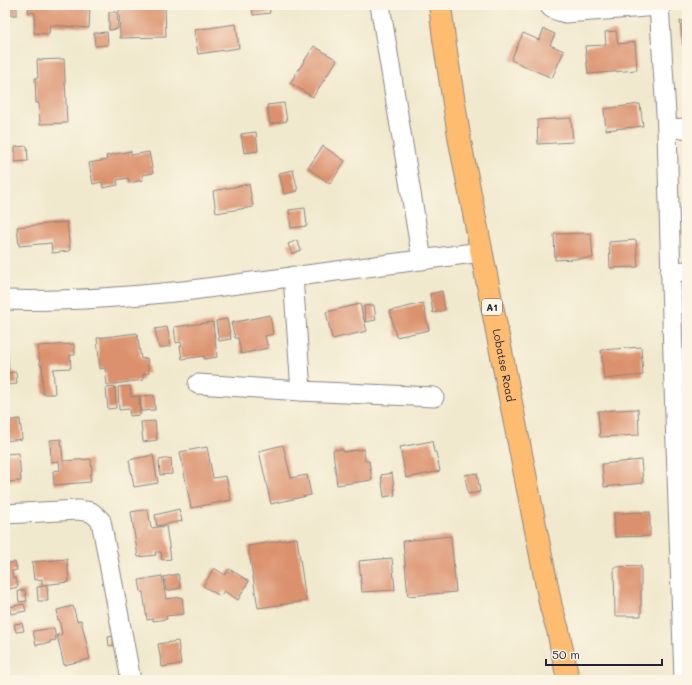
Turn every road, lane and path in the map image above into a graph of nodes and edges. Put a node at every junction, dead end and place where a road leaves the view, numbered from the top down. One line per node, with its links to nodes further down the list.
1 (380, 5): 8 (street)
2 (440, 5): 7 (highway, Lobatse Road / A1)
3 (549, 5): 4 (street)
4 (659, 6): 6 (street)
5 (687, 128): 6 (street)
6 (668, 129): 9 (street)
7 (481, 252): 8 (street); 16 (highway, Lobatse Road / A1)
8 (422, 260): 10 (street)
9 (679, 271): 20 (street)
10 (293, 276): 11 (street); 13 (street)
11 (5, 300)
12 (198, 384): 13 (street)
13 (301, 391): 14 (street)
14 (434, 397)
15 (5, 514): 17 (street)
16 (551, 607): 18 (highway, Lobatse Road / A1); 19 (highway, Lobatse Road / A1)
17 (131, 680)
18 (556, 680)
19 (568, 680)
20 (684, 680)

